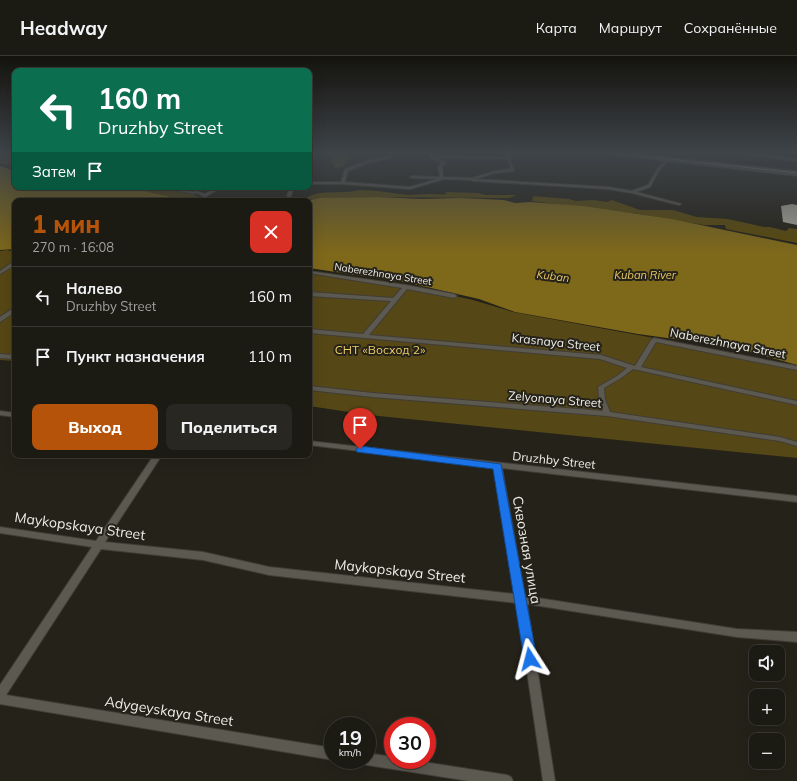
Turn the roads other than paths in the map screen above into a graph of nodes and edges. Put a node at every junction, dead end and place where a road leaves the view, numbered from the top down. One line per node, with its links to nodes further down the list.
1 (381, 186): 2 (street)
2 (418, 186)
3 (571, 186): 8 (street)
4 (649, 186): 8 (street)
5 (178, 190): 6 (street)
6 (216, 190)
7 (291, 190): 9 (street)
8 (632, 192): 10 (street)
9 (289, 196)
10 (679, 204)
11 (12, 265): 13 (street)
12 (312, 272): 14 (street, Naberezhnaya Street)
13 (0, 273)
14 (406, 286): 16 (street, Naberezhnaya Street); 17 (street)
15 (312, 294): 17 (street)
16 (454, 296)
17 (393, 300): 21 (street)
18 (12, 311): 19 (street)
19 (0, 320)
20 (312, 331): 21 (street, Krasnaya Street)
21 (364, 335): 24 (street, Krasnaya Street)
22 (0, 356): 23 (street)
23 (12, 357)
24 (634, 368): 25 (street, Naberezhnaya Street); 27 (street, Krasnaya Street); 29 (street)
25 (797, 368)
26 (312, 388): 29 (street, Zelyonaya Street)
27 (797, 403)
28 (0, 413): 30 (street)
29 (607, 414): 32 (street, Zelyonaya Street)
30 (12, 415)
31 (312, 443): 34 (street, Druzhby Street)
32 (797, 444)
33 (156, 458): 37 (street)
34 (498, 466): 35 (street, Druzhby Street); 38 (street, Сквозная улица)
35 (797, 499)
36 (0, 530): 37 (street, Maykopskaya Street)
37 (100, 544): 38 (street, Maykopskaya Street); 40 (street)
38 (521, 599): 39 (street, Maykopskaya Street); 45 (street, Сквозная улица)
39 (797, 637)
40 (0, 694)
41 (0, 698): 42 (street, Adygeyskaya Street)
42 (324, 752)
43 (376, 760): 44 (street)
44 (507, 781)
45 (549, 781)

